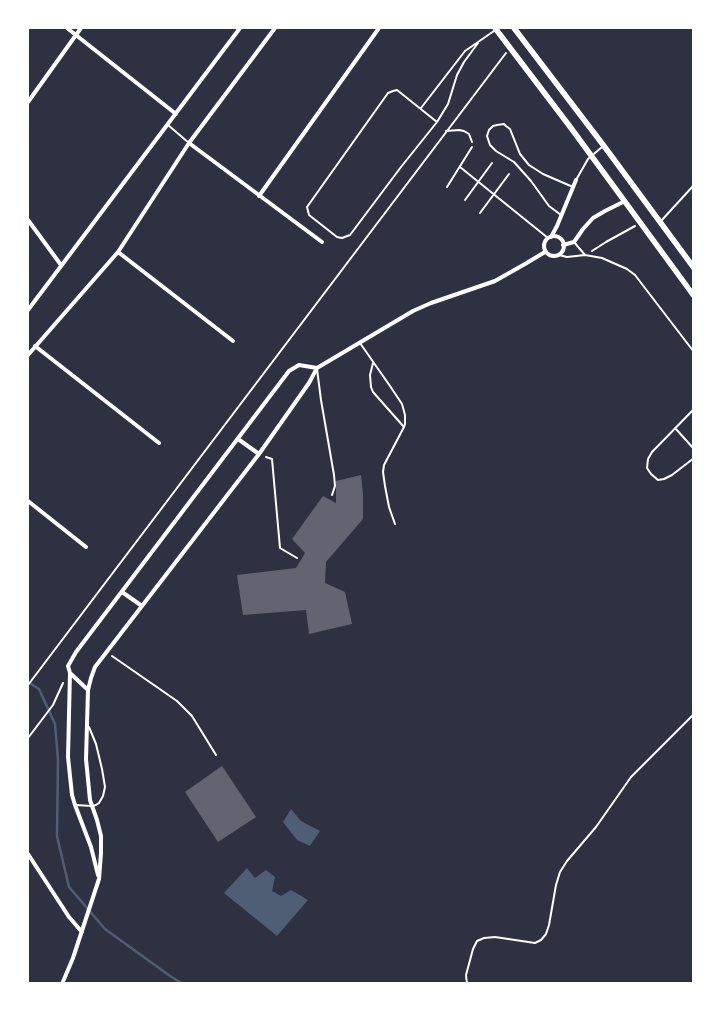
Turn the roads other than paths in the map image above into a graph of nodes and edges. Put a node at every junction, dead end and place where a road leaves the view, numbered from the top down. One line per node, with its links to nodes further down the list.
1 (67, 28): 8 (street)
2 (81, 28): 8 (street)
3 (240, 28): 12 (street)
4 (275, 28): 15 (street)
5 (380, 28): 28 (street)
6 (498, 28): 9 (lane); 18 (main road)
7 (514, 28): 16 (main road)
8 (76, 34): 10 (street); 12 (street)
9 (478, 43): 11 (lane); 13 (lane)
10 (28, 102)
11 (420, 109): 13 (lane); 13 (lane)
12 (176, 114): 14 (street)
13 (437, 122)
14 (168, 125): 15 (lane); 43 (street)
15 (189, 144): 28 (street); 39 (street)
16 (604, 146): 18 (lane); 34 (main road)
17 (472, 147): 20 (lane)
18 (592, 156): 22 (lane); 30 (main road)
19 (492, 163): 23 (lane)
20 (460, 167): 23 (lane); 25 (lane)
21 (509, 174): 27 (lane)
22 (576, 180): 26 (street)
23 (478, 182): 27 (lane); 29 (lane)
24 (694, 186): 34 (lane)
25 (447, 187)
26 (573, 187): 32 (street); 32 (lane)
27 (494, 195): 31 (lane); 35 (lane)
28 (259, 196): 36 (street)
29 (465, 200)
30 (625, 202): 37 (street); 45 (main road)
31 (480, 213)
32 (561, 215): 35 (street)
33 (28, 220): 43 (street)
34 (660, 222): 44 (main road)
35 (550, 238): 38 (street); 40 (street)
36 (322, 242)
37 (574, 242): 38 (street); 42 (lane)
38 (563, 245): 41 (street)
39 (118, 252): 47 (street); 49 (street)
40 (545, 252): 41 (street); 48 (street)
41 (559, 255): 42 (lane)
42 (586, 255): 50 (lane)
43 (61, 265): 46 (street)
44 (694, 268)
45 (694, 296)
46 (28, 310)
47 (233, 341)
48 (360, 343): 52 (lane); 53 (street)
49 (35, 346): 51 (street); 58 (street)
50 (694, 352)
51 (28, 355)
52 (373, 363): 55 (lane); 55 (lane)
53 (317, 368): 57 (street); 60 (street); 62 (lane)
54 (694, 410): 56 (lane)
55 (404, 427): 64 (lane)
56 (675, 428): 59 (lane); 61 (lane)
57 (238, 438): 60 (street); 66 (street)
58 (159, 443)
59 (694, 449)
60 (259, 454): 67 (street)
61 (694, 458)
62 (332, 495)
63 (28, 501): 65 (street)
64 (395, 524)
65 (86, 547)
66 (122, 592): 67 (street); 68 (street)
67 (142, 606): 69 (street)
68 (70, 673): 69 (street); 72 (street)
69 (88, 690): 71 (street)
70 (694, 714): 78 (lane)
71 (87, 723): 73 (street); 73 (lane)
72 (75, 805): 73 (lane); 75 (street)
73 (92, 806): 75 (street)
74 (28, 854): 76 (street)
75 (99, 879): 76 (street)
76 (82, 932): 77 (street)
77 (62, 984)
78 (467, 984)

